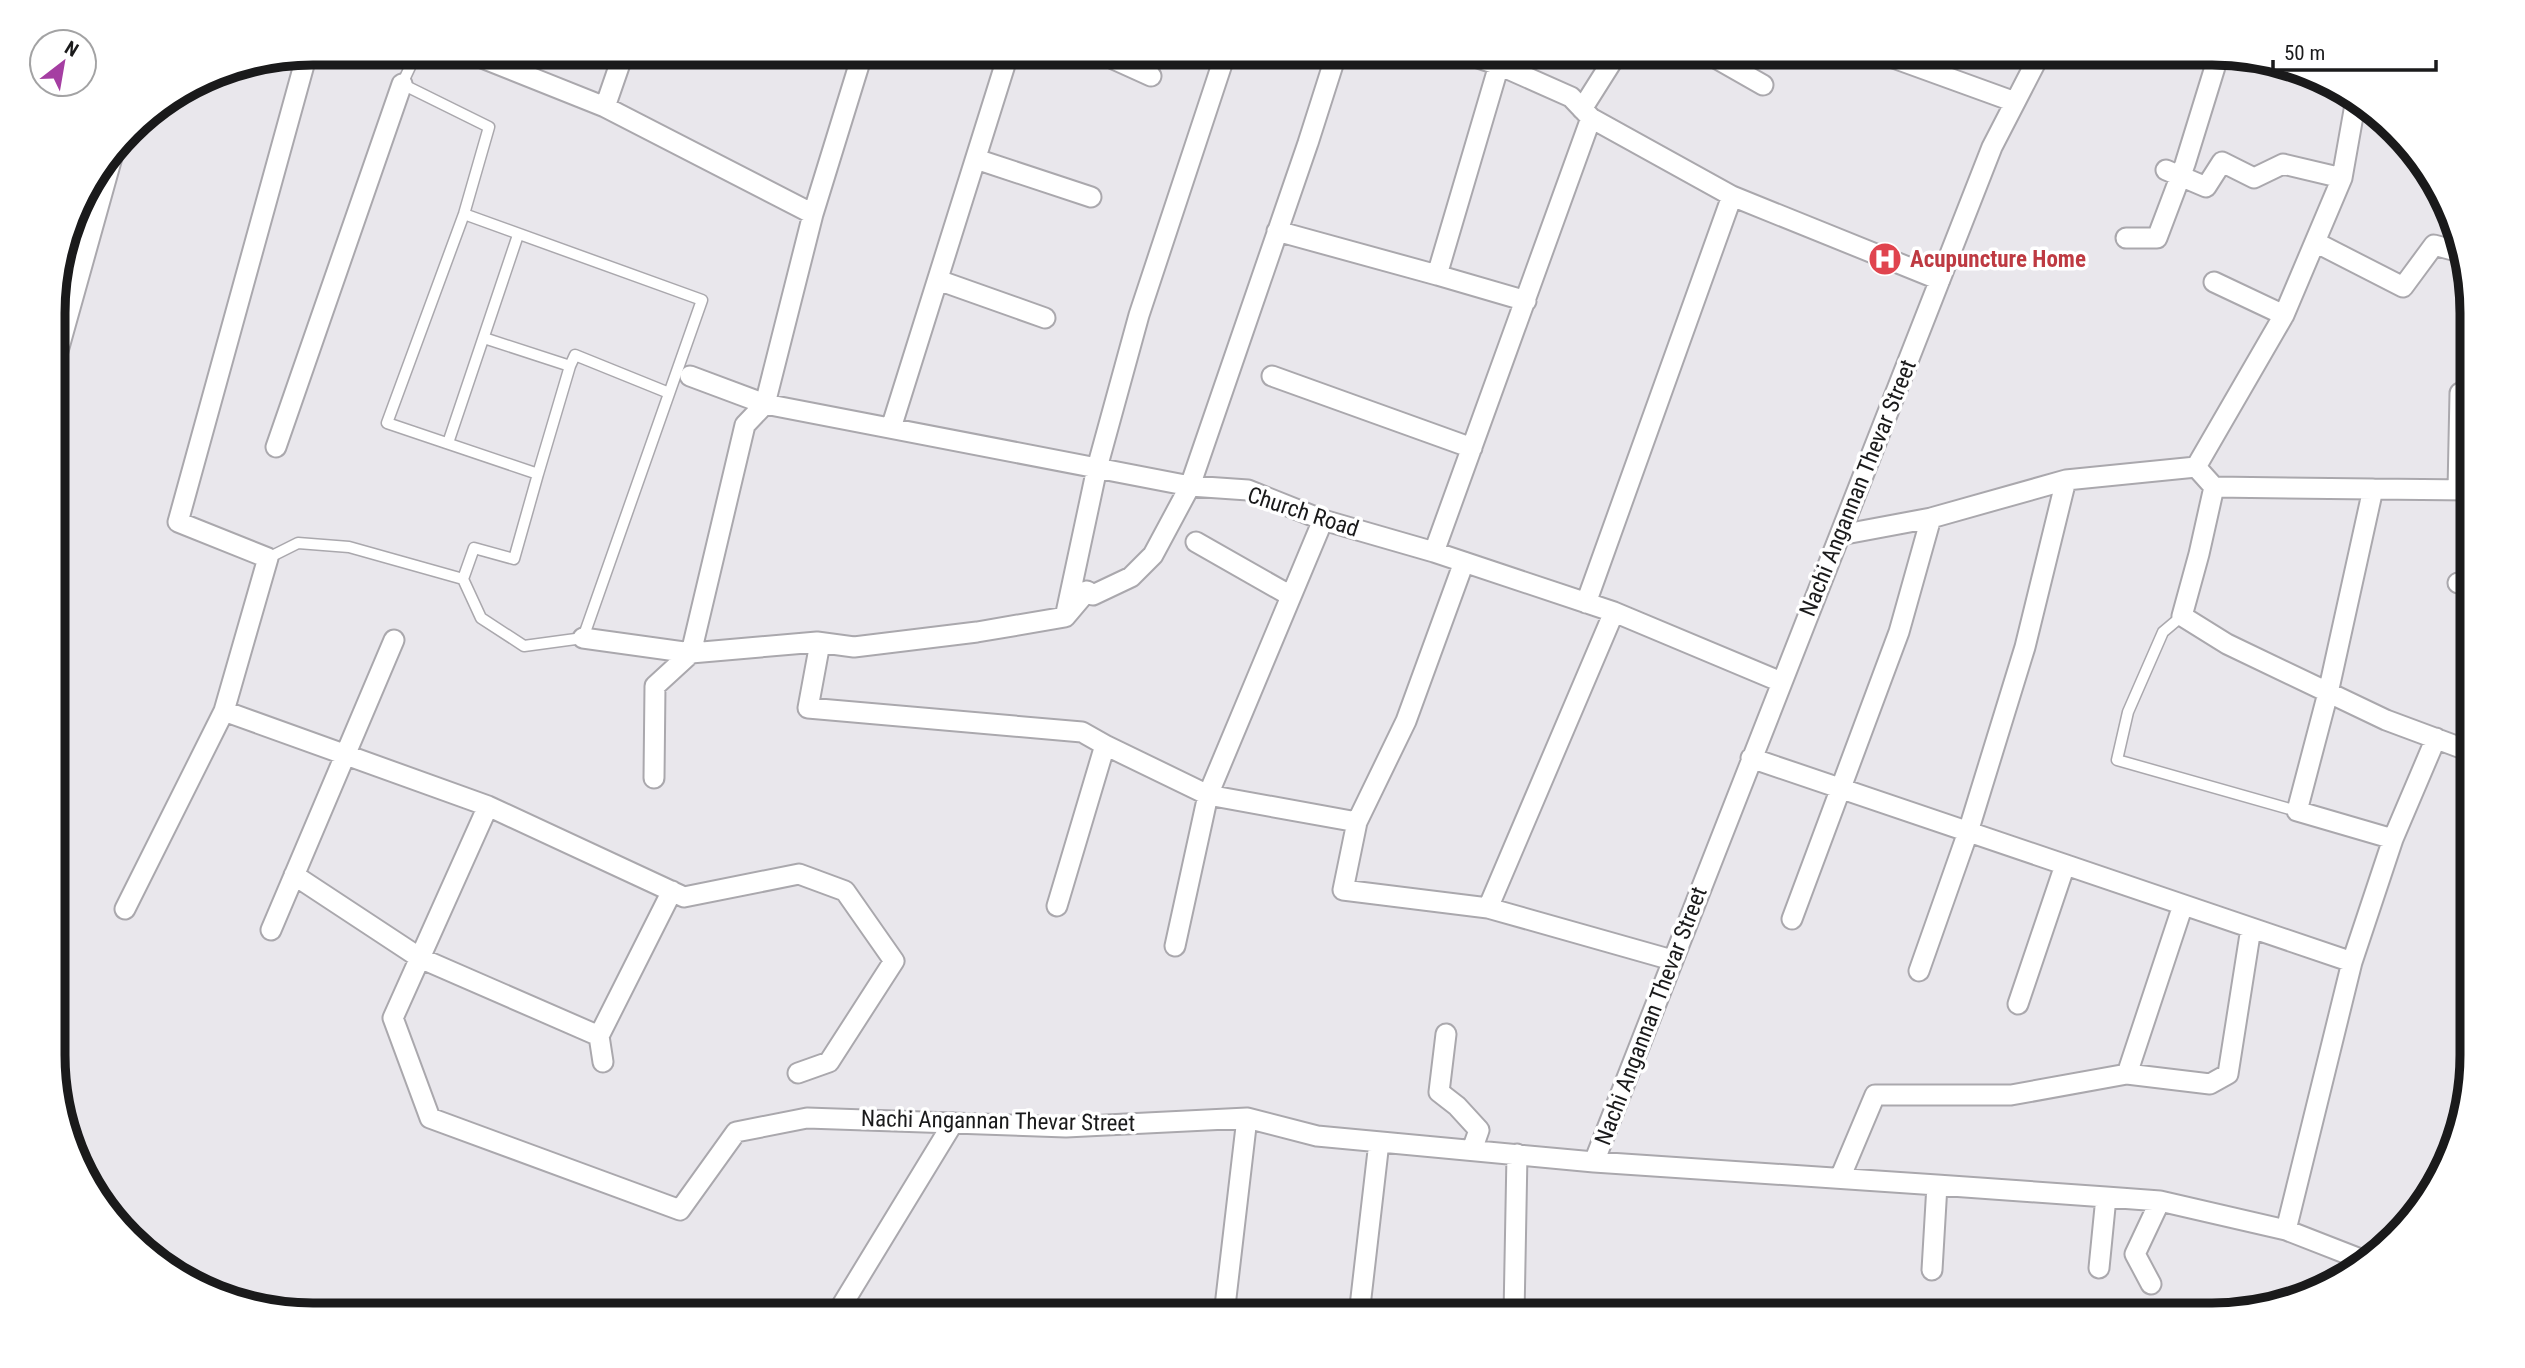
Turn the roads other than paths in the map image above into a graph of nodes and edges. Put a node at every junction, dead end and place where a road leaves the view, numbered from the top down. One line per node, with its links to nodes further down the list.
1 (304, 65): 67 (street)
2 (411, 65): 17 (lane)
3 (500, 65): 20 (street)
4 (620, 65): 20 (street)
5 (859, 65): 30 (street)
6 (1005, 65): 23 (street)
7 (1127, 65): 16 (street)
8 (1222, 65): 55 (street)
9 (1333, 65): 31 (street)
10 (1499, 65): 22 (street); 36 (street)
11 (1611, 65): 22 (street)
12 (1728, 65): 18 (street)
13 (1913, 65): 19 (street)
14 (2034, 65): 19 (street, Nachi Angannan Thevar Street)
15 (2215, 65): 25 (street)
16 (1151, 76)
17 (402, 84): 29 (lane); 52 (street)
18 (1763, 85)
19 (2015, 102): 38 (street, Nachi Angannan Thevar Street)
20 (605, 107): 30 (street)
21 (2354, 109): 26 (street)
22 (1587, 113): 27 (street); 40 (street)
23 (976, 159): 28 (street); 37 (street)
24 (108, 173): 43 (street)
25 (2173, 173): 26 (street); 33 (street)
26 (2342, 178): 34 (street)
27 (1732, 196): 38 (street); 71 (street)
28 (1091, 197)
29 (464, 214): 32 (lane); 51 (lane)
30 (813, 214): 49 (street)
31 (1277, 231): 36 (street); 58 (street)
32 (518, 235): 44 (lane); 46 (lane)
33 (2126, 238)
34 (2315, 242): 35 (street); 41 (street)
35 (2452, 250)
36 (1437, 275): 40 (street)
37 (938, 280): 42 (street); 50 (street)
38 (1940, 280): 64 (street, Nachi Angannan Thevar Street)
39 (2214, 282): 41 (street)
40 (1526, 301): 53 (street)
41 (2284, 315): 54 (street)
42 (1045, 318)
43 (65, 326)
44 (484, 338): 45 (lane); 51 (lane)
45 (570, 366): 48 (lane); 56 (lane)
46 (683, 374): 48 (lane); 49 (street, Church Road)
47 (1272, 376): 53 (street)
48 (669, 393): 75 (lane)
49 (765, 404): 50 (street, Church Road); 78 (street)
50 (891, 428): 55 (street, Church Road)
51 (448, 443): 56 (lane)
52 (276, 447)
53 (1472, 448): 66 (street)
54 (2196, 467): 57 (street); 59 (street)
55 (1097, 468): 58 (street, Church Road); 74 (street)
56 (538, 474): 69 (lane)
57 (2066, 480): 62 (street); 93 (street)
58 (1190, 486): 63 (street, Church Road); 74 (street)
59 (2214, 486): 60 (street); 73 (street)
60 (2373, 489): 61 (street); 80 (street)
61 (2460, 490)
62 (1931, 518): 64 (street); 88 (street)
63 (1323, 520): 66 (street, Church Road); 70 (street)
64 (1840, 535): 79 (street, Nachi Angannan Thevar Street)
65 (1196, 542): 70 (street)
66 (1434, 552): 68 (street, Church Road)
67 (268, 558): 69 (lane); 81 (street)
68 (1464, 562): 71 (street, Church Road); 92 (street)
69 (463, 579): 75 (lane)
70 (1291, 596): 89 (street)
71 (1586, 603): 72 (street, Church Road)
72 (1614, 612): 79 (street, Church Road); 100 (street)
73 (2182, 616): 80 (street); 91 (lane)
74 (1065, 617): 77 (street)
75 (583, 638): 78 (street)
76 (394, 640): 85 (street)
77 (821, 643): 78 (street); 83 (street)
78 (691, 653): 87 (street)
79 (1781, 682): 86 (street, Nachi Angannan Thevar Street)
80 (2328, 693): 82 (street); 91 (street)
81 (224, 711): 85 (street); 101 (street)
82 (2436, 738): 84 (street); 94 (street)
83 (1105, 746): 89 (street); 99 (street)
84 (2460, 747)
85 (345, 755): 90 (street); 96 (street)
86 (1751, 758): 88 (street); 107 (street, Nachi Angannan Thevar Street)
87 (654, 778)
88 (1840, 788): 93 (street); 102 (street)
89 (1208, 795): 92 (street); 105 (street)
90 (488, 806): 97 (street); 106 (street, Nachi Angannan Thevar Street)
91 (2297, 811): 94 (street)
92 (1357, 822): 100 (street)
93 (1968, 832): 95 (street); 109 (street)
94 (2393, 839): 108 (street)
95 (2066, 865): 98 (street); 110 (street)
96 (294, 875): 104 (street); 106 (street)
97 (672, 891): 112 (street); 114 (street)
98 (2183, 905): 103 (street); 115 (street)
99 (1057, 906)
100 (1488, 908): 107 (street)
101 (125, 909)
102 (1792, 919)
103 (2252, 928): 108 (street); 115 (street)
104 (271, 930)
105 (1175, 946)
106 (420, 958): 112 (street); 117 (street, Nachi Angannan Thevar Street)
107 (1672, 960): 121 (street, Nachi Angannan Thevar Street)
108 (2352, 962): 126 (street)
109 (1919, 971)
110 (2018, 1004)
111 (1446, 1034): 119 (street)
112 (599, 1036): 113 (street)
113 (603, 1062)
114 (798, 1073)
115 (2127, 1074): 122 (street)
116 (1247, 1118): 117 (street, Nachi Angannan Thevar Street); 118 (street, Nachi Angannan Thevar Street); 132 (street)
117 (953, 1123): 131 (street)
118 (1379, 1142): 119 (street, Nachi Angannan Thevar Street); 133 (street)
119 (1472, 1150): 120 (street, Nachi Angannan Thevar Street)
120 (1517, 1154): 121 (street, Nachi Angannan Thevar Street); 134 (street)
121 (1594, 1161): 122 (street)
122 (1840, 1178): 123 (street)
123 (1937, 1185): 124 (street); 129 (street)
124 (2106, 1197): 125 (street); 128 (street)
125 (2160, 1201): 126 (street); 130 (street)
126 (2286, 1230): 127 (street)
127 (2356, 1257)
128 (2099, 1268)
129 (1932, 1270)
130 (2151, 1284)
131 (843, 1303)
132 (1225, 1303)
133 (1360, 1303)
134 (1514, 1303)

